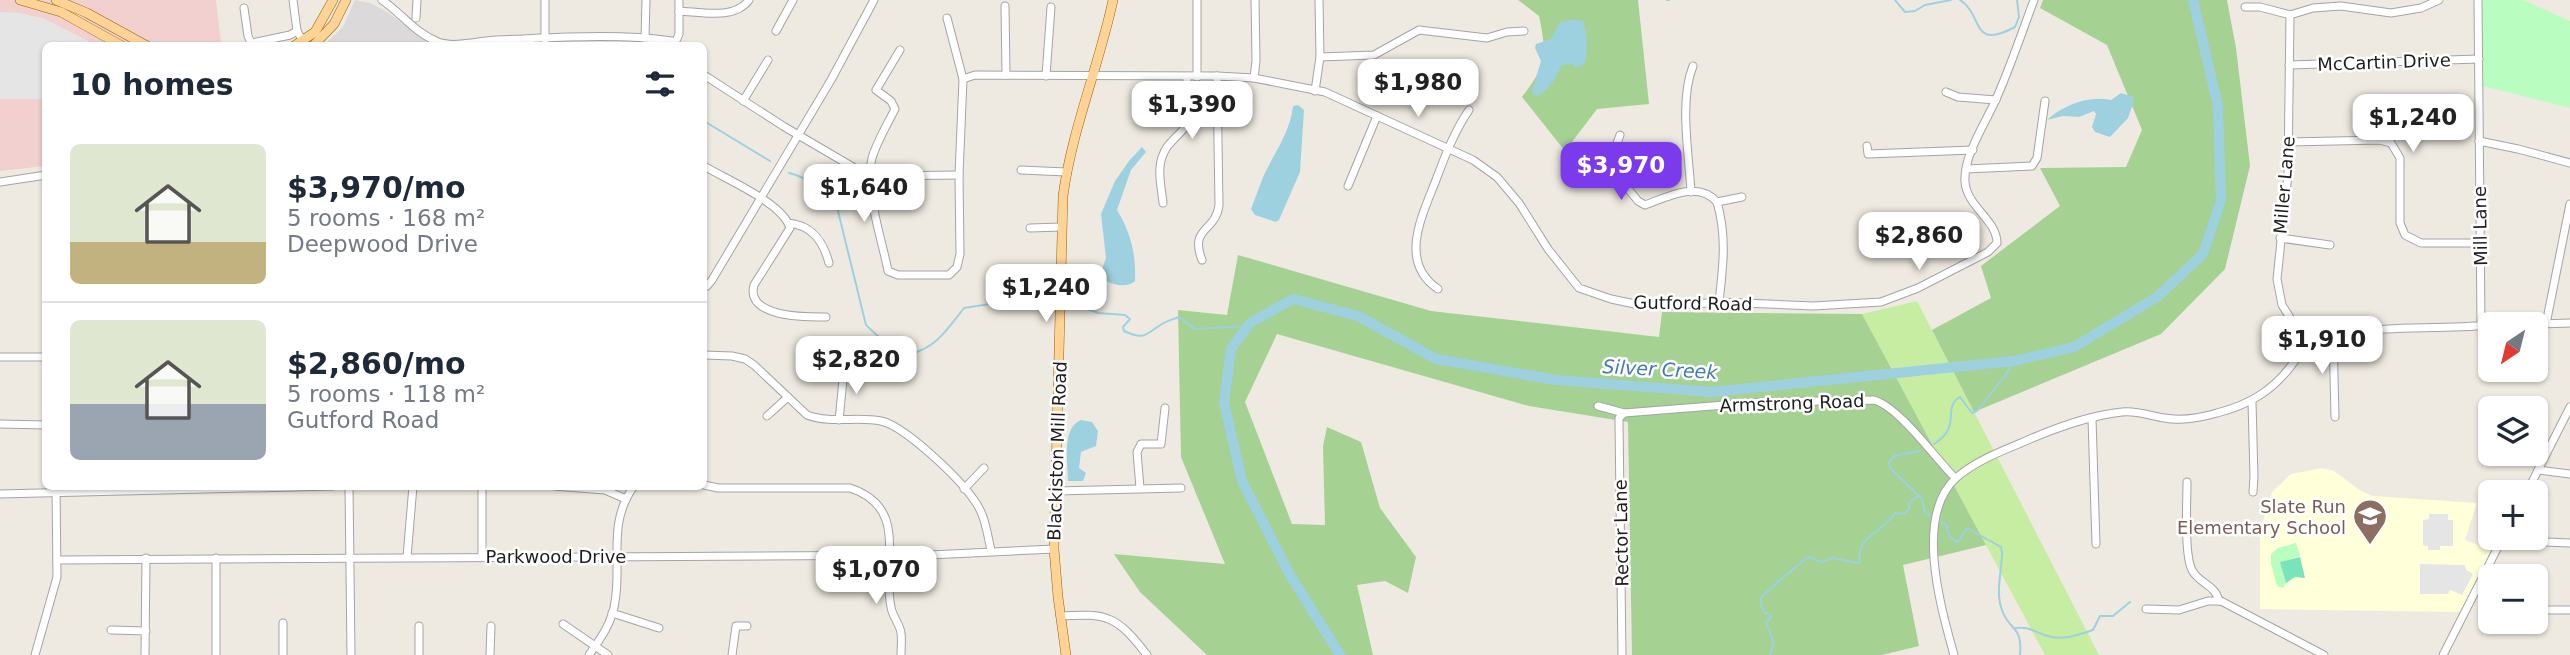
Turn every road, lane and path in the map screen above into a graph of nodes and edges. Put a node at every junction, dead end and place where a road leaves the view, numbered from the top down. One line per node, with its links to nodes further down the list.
1 (19, 0): 36 (main road)
2 (56, 0): 37 (main road)
3 (293, 0): 31 (street)
4 (333, 0): 41 (main road)
5 (346, 0): 42 (main road)
6 (382, 0): 43 (street)
7 (417, 0): 29 (street)
8 (545, 0): 35 (street)
9 (646, 0): 34 (street)
10 (679, 0): 27 (street)
11 (749, 0): 27 (street)
12 (793, 0): 32 (street)
13 (1113, 0): 55 (main road, Blackiston Mill Road)
14 (1197, 0): 56 (street)
15 (1255, 0): 60 (street)
16 (1319, 0): 48 (street)
17 (2034, 0): 64 (street)
18 (2439, 0): 21 (street)
19 (2478, 0): 49 (street, Mill Lane)
20 (872, 1): 69 (street)
21 (2342, 3): 28 (street)
22 (2260, 4): 25 (street); 28 (street)
23 (1005, 6): 53 (street)
24 (1051, 7): 54 (street)
25 (2245, 7)
26 (244, 8): 38 (street)
27 (679, 11): 46 (street)
28 (2290, 15): 51 (street, Miller Lane)
29 (416, 18)
30 (947, 18): 61 (street)
31 (297, 31): 39 (street); 40 (street)
32 (776, 31)
33 (1524, 31): 48 (street)
34 (645, 38): 35 (street); 45 (street)
35 (545, 39): 44 (street)
36 (115, 42)
37 (140, 42)
38 (251, 42)
39 (260, 42)
40 (302, 42)
41 (305, 42)
42 (306, 42)
43 (439, 42)
44 (486, 42)
45 (674, 42)
46 (677, 42)
47 (900, 50): 81 (street)
48 (1320, 57): 62 (street)
49 (2479, 59): 51 (street, McCartin Drive); 71 (street, Mill Lane)
50 (768, 60): 65 (street)
51 (2289, 65): 72 (street, Miller Lane)
52 (1693, 66): 86 (street)
53 (1006, 75): 54 (street, Gutford Road); 61 (street, Gutford Road)
54 (1046, 76): 55 (street, Gutford Road)
55 (1094, 76): 59 (street, Gutford Road); 80 (main road, Blackiston Mill Road)
56 (1196, 76): 57 (street, Gutford Road); 59 (street, Gutford Road)
57 (1217, 76): 60 (street, Gutford Road); 98 (street)
58 (707, 77): 65 (street)
59 (1187, 77): 90 (street)
60 (1254, 78): 62 (street, Gutford Road)
61 (962, 79): 82 (street)
62 (1315, 91): 68 (street, Gutford Road)
63 (1946, 92): 64 (street)
64 (1996, 100): 75 (street)
65 (743, 101): 69 (street)
66 (2045, 101): 78 (street)
67 (1469, 110): 74 (street)
68 (1377, 116): 74 (street, Gutford Road); 85 (street)
69 (797, 134): 81 (street); 88 (street)
70 (1620, 135): 86 (street)
71 (2479, 141): 76 (street); 96 (street, Mill Lane)
72 (2289, 142): 95 (street, Miller Lane); 96 (street)
73 (1867, 146): 75 (street)
74 (1448, 148): 101 (street); 102 (street, Gutford Road)
75 (1973, 150): 78 (street)
76 (2570, 163)
77 (707, 168): 88 (street)
78 (1966, 169): 102 (street, Gutford Road)
79 (1021, 170): 80 (street)
80 (1066, 172): 93 (main road, Blackiston Mill Road)
81 (872, 174): 82 (street); 82 (street)
82 (959, 176)
83 (42, 177): 84 (street)
84 (0, 182)
85 (1348, 186)
86 (1691, 192): 89 (street)
87 (1742, 197): 89 (street)
88 (760, 199): 92 (street); 100 (street)
89 (1717, 202): 102 (street)
90 (1163, 203)
91 (2570, 204): 104 (street)
92 (788, 223): 99 (street); 105 (street)
93 (1061, 227): 94 (street); 143 (main road, Blackiston Mill Road)
94 (1030, 228)
95 (2280, 238): 97 (street); 110 (street, Miller Lane)
96 (2480, 243): 103 (street, Mill Lane)
97 (2330, 245)
98 (1202, 260)
99 (830, 263)
100 (707, 286)
101 (1438, 289)
102 (1718, 302)
103 (2481, 312)
104 (2548, 314)
105 (826, 317)
106 (2570, 323): 107 (street)
107 (2548, 324)
108 (2478, 326): 109 (street)
109 (2333, 335): 110 (street); 122 (street)
110 (2308, 346): 116 (street)
111 (707, 355): 115 (street)
112 (0, 357): 113 (street)
113 (42, 357)
114 (844, 370): 124 (street)
115 (788, 397): 121 (street); 124 (street)
116 (2252, 401): 123 (street); 144 (street)
117 (1598, 406): 120 (street, Armstrong Road)
118 (2570, 407): 128 (street)
119 (1165, 408): 134 (street)
120 (1624, 413): 130 (street, Armstrong Road); 189 (street, Rector Lane)
121 (767, 416)
122 (2335, 417)
123 (2092, 419): 130 (street); 148 (street)
124 (839, 420): 136 (street)
125 (0, 424): 126 (street)
126 (42, 425)
127 (984, 468): 136 (street)
128 (2538, 470): 129 (street); 131 (street)
129 (2570, 474)
130 (1955, 478): 190 (street)
131 (2533, 480)
132 (2187, 482): 161 (street)
133 (707, 486): 153 (street)
134 (1140, 488): 135 (street); 143 (street)
135 (1181, 488)
136 (964, 489): 151 (street)
137 (56, 490): 145 (street); 159 (street)
138 (349, 490): 155 (street)
139 (413, 490): 156 (street)
140 (482, 490): 154 (street)
141 (605, 490): 146 (street)
142 (632, 490): 146 (street)
143 (1056, 491): 150 (main road, Blackiston Mill Road)
144 (2253, 492)
145 (0, 494)
146 (626, 499): 152 (street)
147 (2548, 543): 149 (street)
148 (2096, 544)
149 (2570, 544)
150 (1054, 548): 151 (street, Parkwood Drive); 166 (main road, Blackiston Mill Road)
151 (990, 550): 153 (street, Parkwood Drive)
152 (617, 555): 153 (street, Parkwood Drive); 154 (street, Parkwood Drive); 165 (street)
153 (890, 555): 186 (street)
154 (482, 556): 156 (street, Parkwood Drive)
155 (348, 557): 156 (street, Parkwood Drive); 158 (street, Parkwood Drive); 180 (street)
156 (407, 557)
157 (146, 558): 158 (street, Parkwood Drive); 159 (street, Parkwood Drive); 174 (street)
158 (216, 558): 178 (street)
159 (57, 560): 176 (street)
160 (2478, 587): 192 (street)
161 (2219, 601): 162 (street); 191 (street)
162 (2146, 609)
163 (2548, 610): 164 (street)
164 (2570, 610)
165 (612, 613): 172 (street); 175 (street)
166 (1060, 616): 187 (main road, Blackiston Mill Road); 188 (street)
167 (283, 623): 179 (street)
168 (563, 625): 175 (street)
169 (419, 626): 181 (street)
170 (491, 626): 182 (street)
171 (747, 626): 185 (street)
172 (659, 628)
173 (111, 630): 174 (street)
174 (146, 631): 177 (street)
175 (596, 646): 183 (street); 184 (street)
176 (35, 655)
177 (145, 655)
178 (216, 655)
179 (284, 655)
180 (351, 655)
181 (419, 655)
182 (490, 655)
183 (589, 655)
184 (608, 655)
185 (732, 655)
186 (901, 655)
187 (1066, 655)
188 (1147, 655)
189 (1622, 655)
190 (1954, 655)
191 (2324, 655)
192 (2443, 655)

